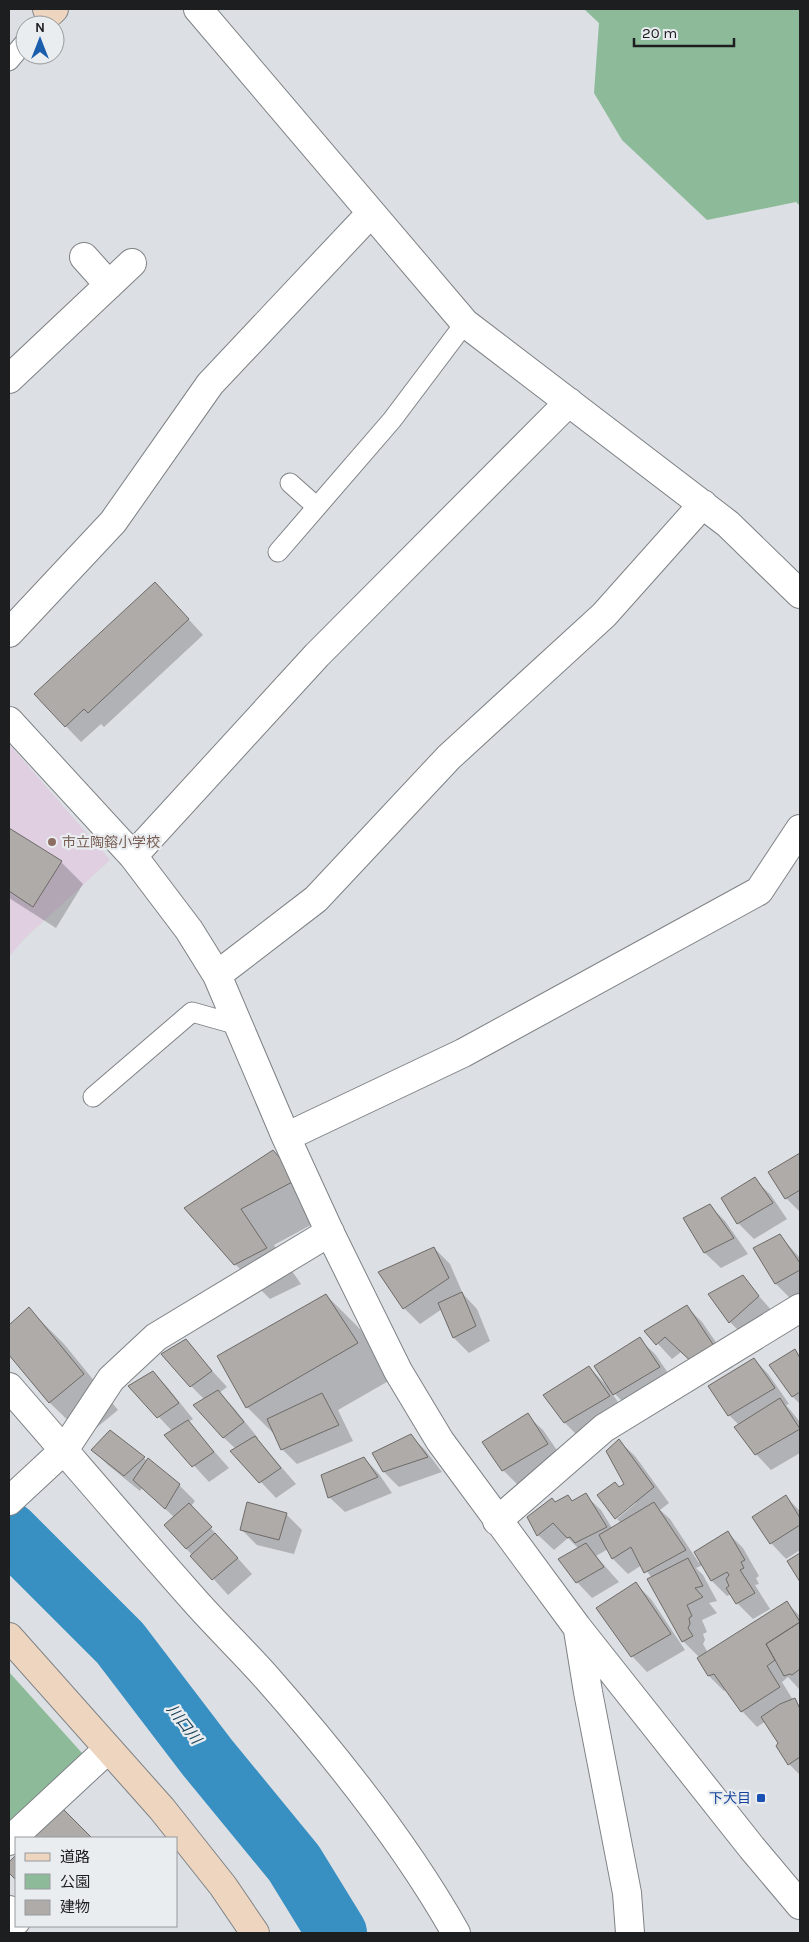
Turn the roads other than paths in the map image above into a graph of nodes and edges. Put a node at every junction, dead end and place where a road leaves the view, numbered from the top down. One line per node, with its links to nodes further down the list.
1 (198, 9): 2 (street)
2 (371, 213): 6 (street); 14 (street)
3 (84, 257): 5 (street)
4 (132, 262): 5 (street)
5 (109, 285): 7 (street)
6 (465, 323): 8 (street); 11 (lane)
7 (9, 379)
8 (569, 402): 10 (street); 17 (street)
9 (290, 482): 11 (lane)
10 (702, 504): 13 (street); 20 (street)
11 (317, 507): 12 (lane)
12 (278, 552)
13 (800, 594)
14 (9, 632)
15 (9, 721): 17 (street)
16 (800, 829): 19 (street)
17 (133, 856): 20 (street)
18 (800, 866): 19 (street)
19 (759, 891): 23 (street)
20 (217, 976): 21 (street)
21 (238, 1025): 22 (lane); 23 (street)
22 (93, 1097)
23 (286, 1136): 24 (street)
24 (330, 1232): 27 (street); 29 (street)
25 (800, 1308): 29 (street)
26 (9, 1387): 27 (street)
27 (60, 1454): 28 (street); 36 (street)
28 (9, 1501)
29 (497, 1521): 30 (street)
30 (578, 1627): 34 (street); 37 (street)
31 (9, 1637): 32 (street)
32 (108, 1749): 33 (street); 35 (street)
33 (9, 1841)
34 (800, 1905)
35 (255, 1933)
36 (456, 1933)
37 (630, 1933)

